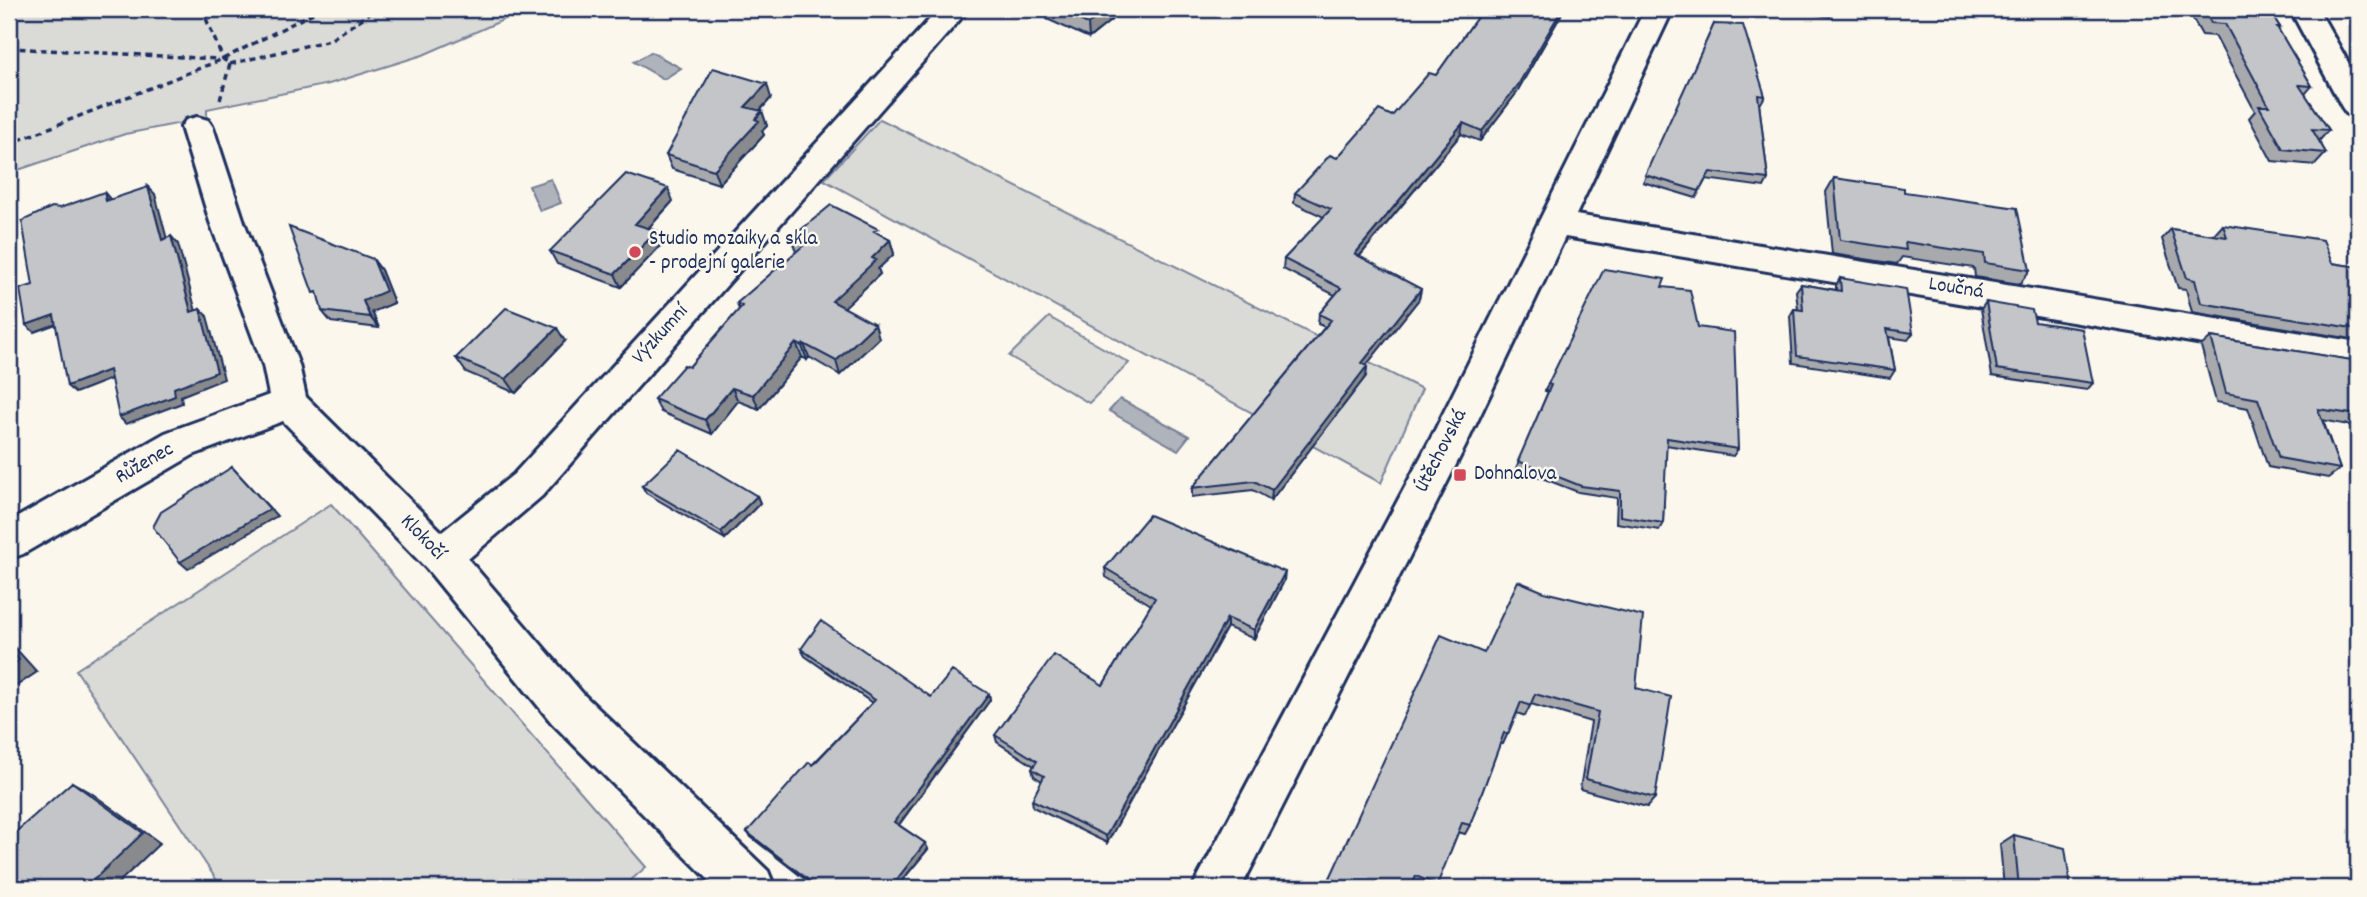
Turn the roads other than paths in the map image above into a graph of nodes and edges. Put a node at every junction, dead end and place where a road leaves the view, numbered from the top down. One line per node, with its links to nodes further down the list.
1 (955, 9): 10 (street, Výzkumní)
2 (1659, 9): 6 (street, Útěchovská)
3 (2304, 9): 4 (street)
4 (2358, 107)
5 (197, 127): 8 (street)
6 (1554, 223): 7 (street, Loučná); 12 (street, Útěchovská)
7 (2358, 356)
8 (289, 403): 9 (street, Růženec); 10 (street, Klokočí)
9 (9, 542)
10 (441, 557): 11 (street, Klokočí)
11 (751, 888)
12 (1216, 888)

